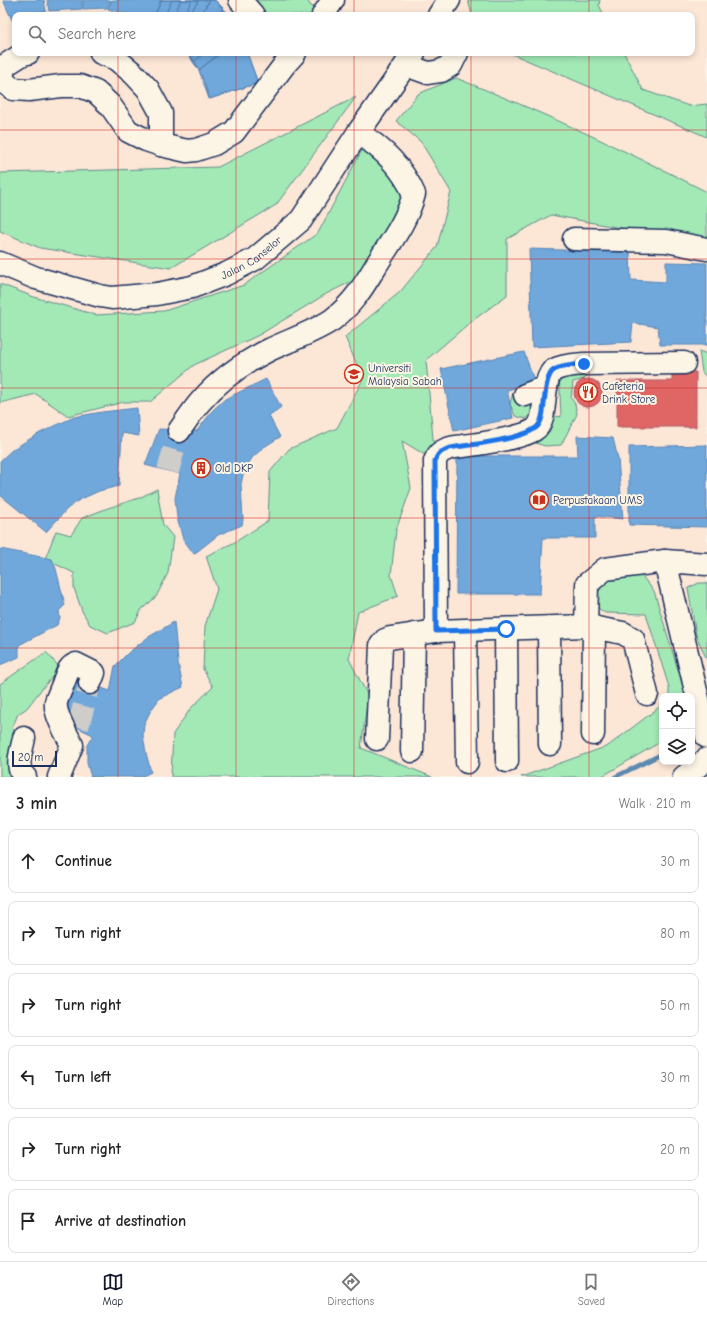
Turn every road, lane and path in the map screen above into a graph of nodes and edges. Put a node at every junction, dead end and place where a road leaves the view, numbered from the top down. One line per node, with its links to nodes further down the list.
1 (240, 0): 3 (street)
2 (334, 0): 4 (street)
3 (250, 12)
4 (325, 12)
5 (20, 56): 11 (street)
6 (108, 56): 11 (street)
7 (456, 56): 9 (street)
8 (286, 57): 11 (street)
9 (410, 58): 10 (street, Jalan Canselor)
10 (358, 133): 14 (street, Jalan Canselor); 18 (street)
11 (161, 145)
12 (574, 239): 13 (street)
13 (707, 249)
14 (0, 263)
15 (684, 363): 16 (street)
16 (546, 387): 17 (street); 24 (street)
17 (525, 395)
18 (179, 431)
19 (665, 561): 20 (street); 21 (street); 31 (street)
20 (707, 564)
21 (590, 627): 22 (street); 28 (street); 29 (street)
22 (550, 628): 23 (street); 33 (street)
23 (506, 629): 25 (street); 36 (street)
24 (436, 631): 25 (street); 26 (street)
25 (465, 631): 37 (street)
26 (414, 634): 32 (street); 34 (street)
27 (90, 683): 39 (street)
28 (647, 694)
29 (594, 734)
30 (24, 738): 38 (street)
31 (707, 738)
32 (377, 739)
33 (550, 744)
34 (412, 751)
35 (707, 759): 40 (street)
36 (507, 761)
37 (467, 762)
38 (25, 777)
39 (59, 777)
40 (684, 777)

